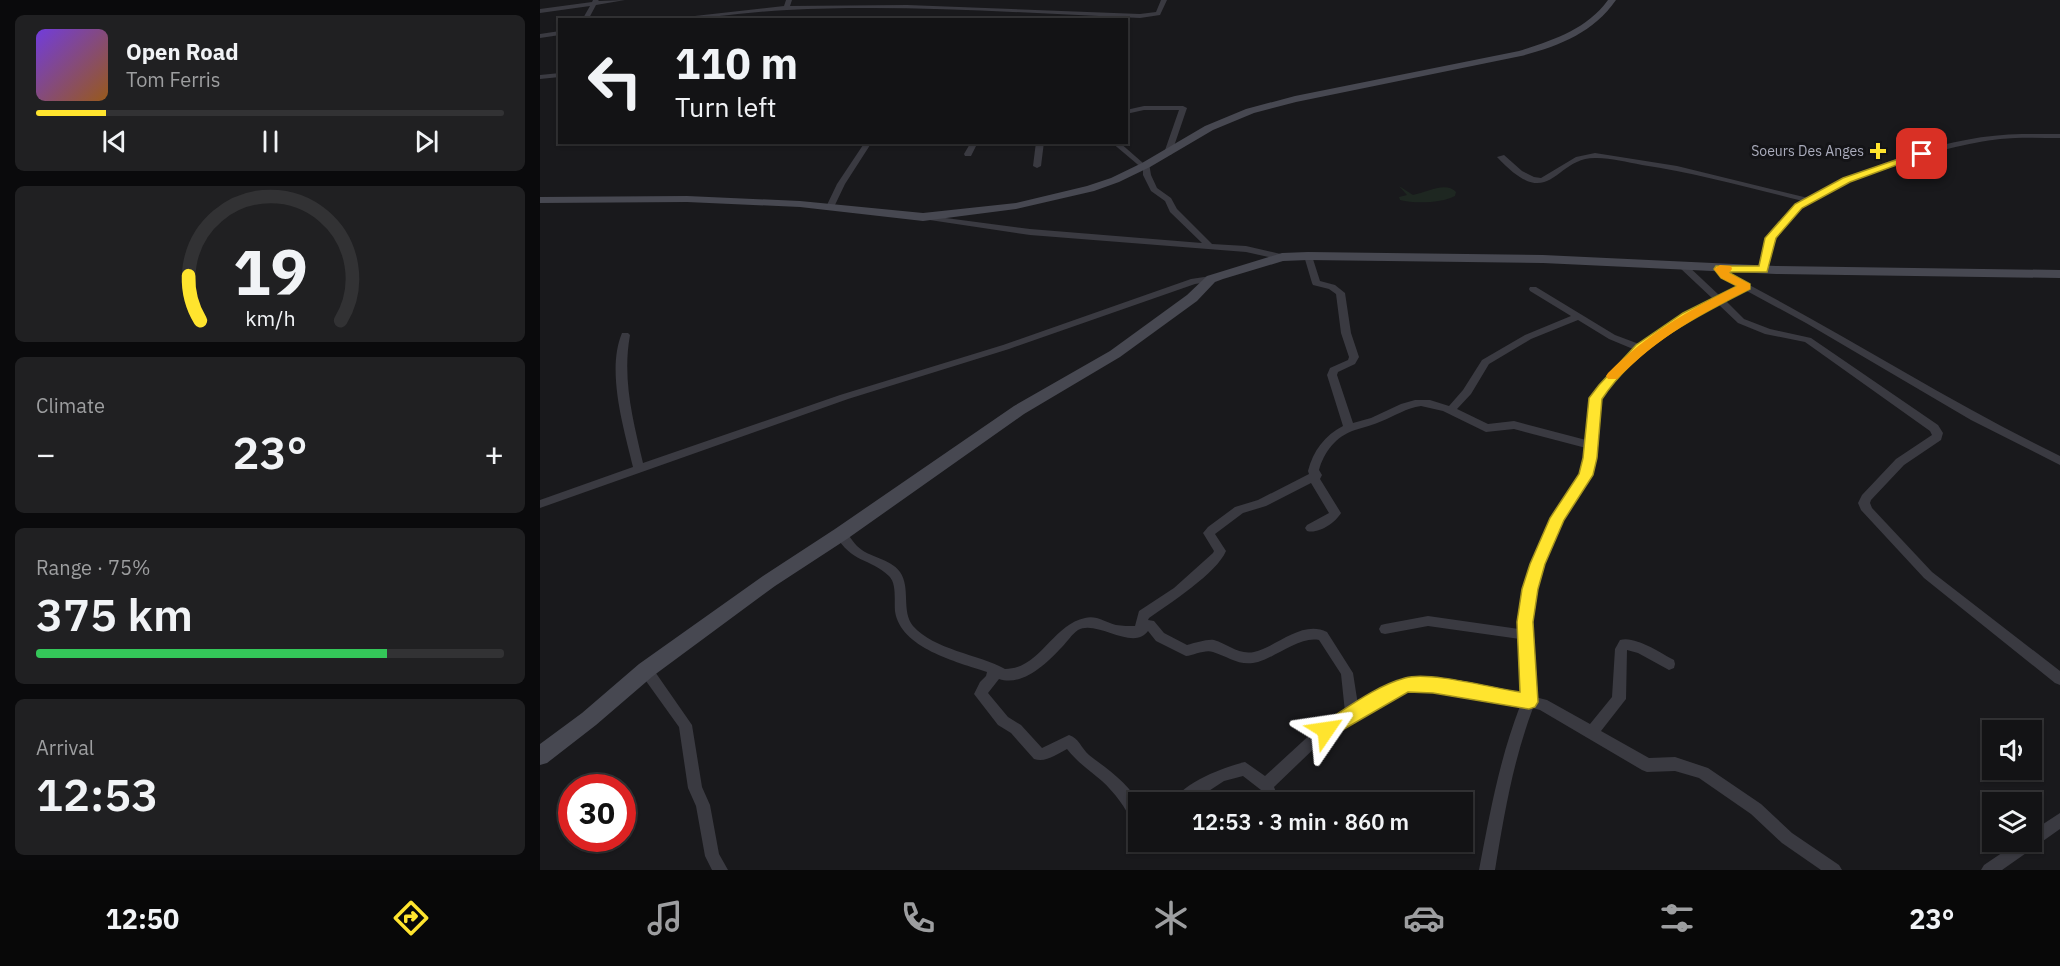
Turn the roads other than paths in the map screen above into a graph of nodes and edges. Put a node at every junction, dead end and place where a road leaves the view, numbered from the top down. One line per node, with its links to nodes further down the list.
1 (622, 0): 6 (street)
2 (789, 0): 8 (street)
3 (972, 0): 7 (street)
4 (1164, 0): 11 (street)
5 (1612, 0): 26 (street)
6 (594, 2): 10 (street); 12 (street)
7 (965, 9): 8 (street); 9 (street)
8 (792, 10): 13 (street)
9 (979, 10): 11 (street); 14 (street)
10 (540, 11)
11 (1031, 12): 15 (street)
12 (586, 18)
13 (688, 18)
14 (972, 18)
15 (1026, 18)
16 (558, 33): 17 (street)
17 (540, 36)
18 (557, 76): 19 (street)
19 (540, 78)
20 (1128, 112): 26 (street)
21 (2060, 136): 32 (street)
22 (868, 144): 33 (street)
23 (974, 144): 27 (street)
24 (1040, 144): 29 (street)
25 (1116, 144): 30 (street)
26 (1168, 153): 30 (street)
27 (968, 154)
28 (1501, 158): 32 (street)
29 (1037, 166)
30 (1144, 166): 34 (street); 35 (street)
31 (540, 200): 33 (street)
32 (1808, 200): 40 (street)
33 (830, 207): 34 (street)
34 (923, 217): 35 (street)
35 (1209, 245): 37 (street)
36 (1308, 256): 37 (street); 38 (street); 50 (street)
37 (1282, 257): 42 (street)
38 (1683, 266): 39 (street); 45 (street)
39 (1720, 269): 40 (street); 43 (street)
40 (1763, 270): 41 (street)
41 (2060, 274)
42 (1211, 279): 53 (street); 57 (street)
43 (1746, 286): 45 (street); 52 (street)
44 (1533, 289): 46 (street)
45 (1718, 301): 48 (street); 64 (street)
46 (1577, 317): 48 (street); 49 (street)
47 (625, 335): 53 (street)
48 (1640, 348): 51 (street)
49 (1450, 411): 50 (street); 51 (street)
50 (1349, 427): 54 (street)
51 (1590, 445): 60 (street)
52 (2060, 461)
53 (639, 468): 55 (street)
54 (1317, 475): 56 (street); 58 (street)
55 (540, 504)
56 (1311, 528)
57 (841, 534): 62 (street); 63 (street)
58 (1142, 628): 62 (street); 66 (street)
59 (1385, 629): 60 (street)
60 (1526, 635): 65 (street)
61 (1669, 664): 67 (street)
62 (993, 669): 72 (street)
63 (646, 670): 68 (street); 76 (street)
64 (2060, 679)
65 (1529, 702): 66 (street); 67 (street); 77 (street)
66 (1352, 714): 69 (street)
67 (1591, 733): 78 (street)
68 (540, 756)
69 (1266, 785): 70 (street); 71 (street)
70 (1195, 792)
71 (1269, 792)
72 (1128, 802)
73 (2060, 820): 74 (street)
74 (2042, 833)
75 (2015, 852): 79 (street)
76 (720, 870)
77 (1487, 870)
78 (1834, 870)
79 (1989, 870)

